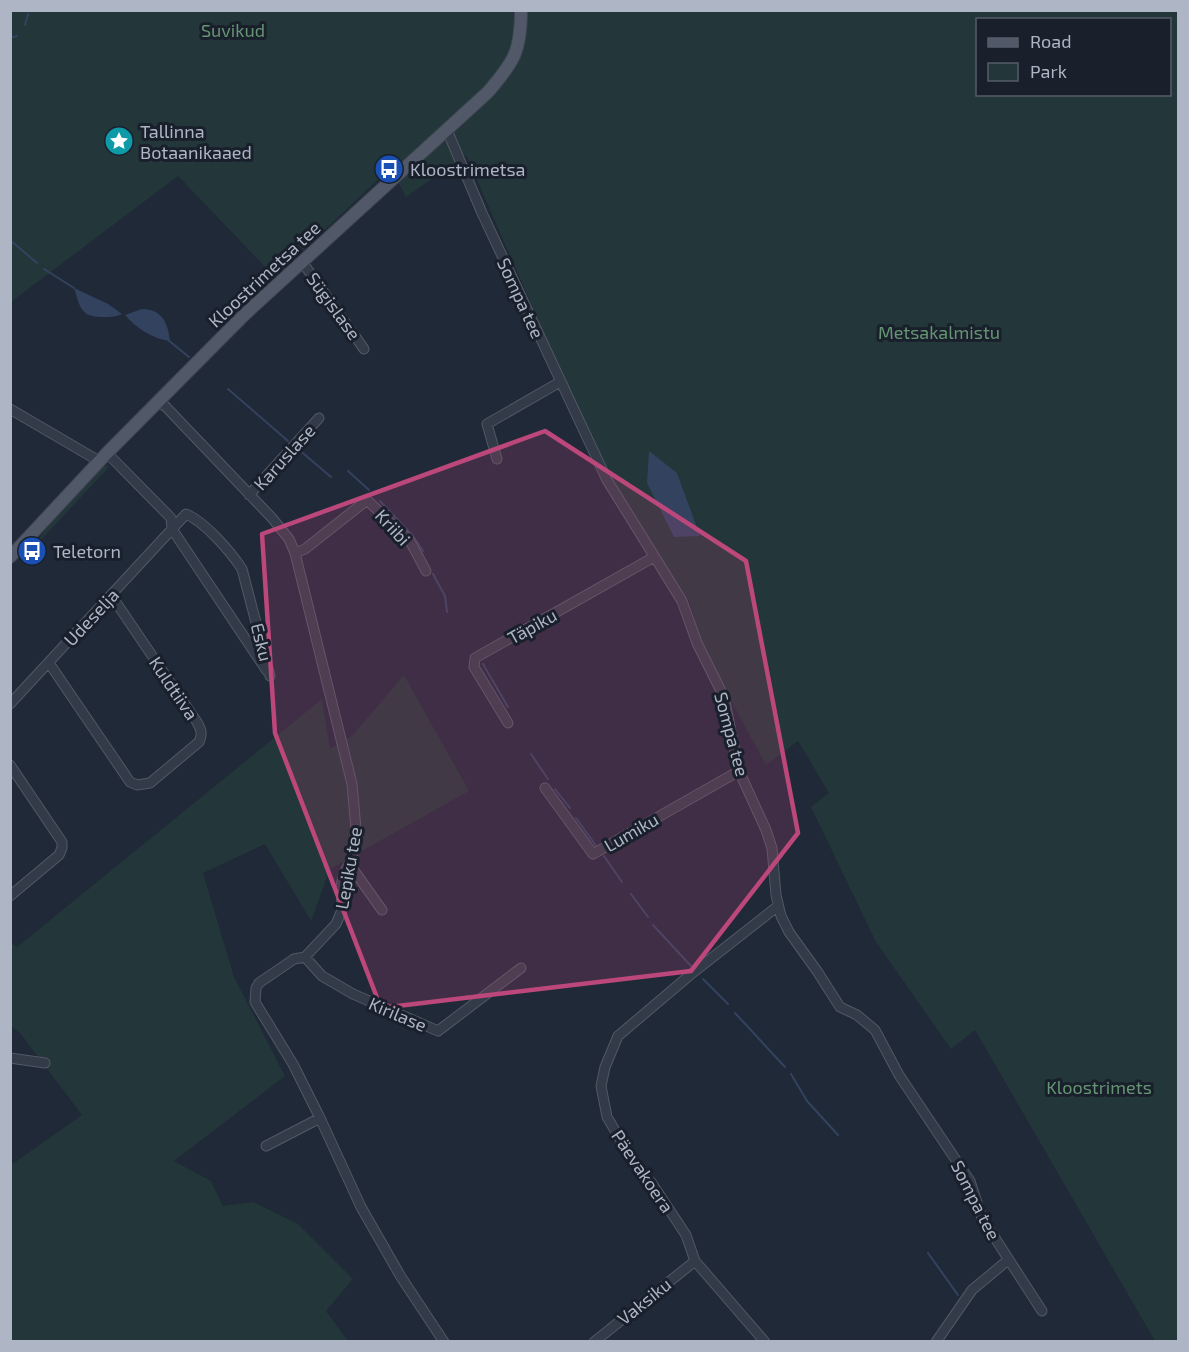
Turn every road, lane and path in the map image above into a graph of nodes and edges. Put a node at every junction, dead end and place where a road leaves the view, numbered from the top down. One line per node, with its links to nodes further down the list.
1 (521, 10): 2 (main road, Kloostrimetsa tee)
2 (447, 130): 3 (main road, Kloostrimetsa tee); 5 (street, Sompa tee)
3 (303, 263): 4 (street, Sügislase); 6 (main road, Kloostrimetsa tee)
4 (364, 349)
5 (560, 382): 10 (street); 15 (street, Sompa tee)
6 (158, 401): 9 (main road, Kloostrimetsa tee); 11 (street, Lepiku tee)
7 (10, 409): 9 (street, Esku)
8 (319, 418): 11 (street, Karuslase)
9 (103, 457): 12 (street, Esku); 14 (main road, Kloostrimetsa tee)
10 (497, 459)
11 (249, 495): 13 (street, Lepiku tee)
12 (172, 529): 12 (street, Esku); 17 (street, Udeselja)
13 (295, 553): 16 (street, Kriibi); 24 (street, Lepiku tee)
14 (10, 556)
15 (654, 557): 20 (street, Täpiku); 22 (street, Sompa tee)
16 (426, 571)
17 (111, 595): 18 (street, Udeselja); 18 (street, Kuldtiiva)
18 (48, 663): 19 (street, Udeselja)
19 (10, 704)
20 (508, 723)
21 (10, 765): 25 (street)
22 (739, 771): 23 (street, Lumiku); 26 (street, Sompa tee)
23 (545, 788)
24 (350, 865): 27 (street); 28 (street, Lepiku tee)
25 (10, 896)
26 (778, 906): 34 (street, Sompa tee); 35 (street, Päevakoera)
27 (382, 910)
28 (305, 957): 29 (street, Kirilase); 32 (street, Lepiku tee)
29 (521, 968)
30 (10, 1058): 31 (street)
31 (45, 1063)
32 (320, 1118): 33 (street); 37 (street, Lepiku tee)
33 (266, 1146)
34 (1008, 1260): 36 (street, Sompa tee); 40 (street)
35 (695, 1261): 38 (street, Vaksiku); 39 (street, Päevakoera)
36 (1042, 1311)
37 (444, 1341)
38 (594, 1341)
39 (765, 1341)
40 (936, 1341)

